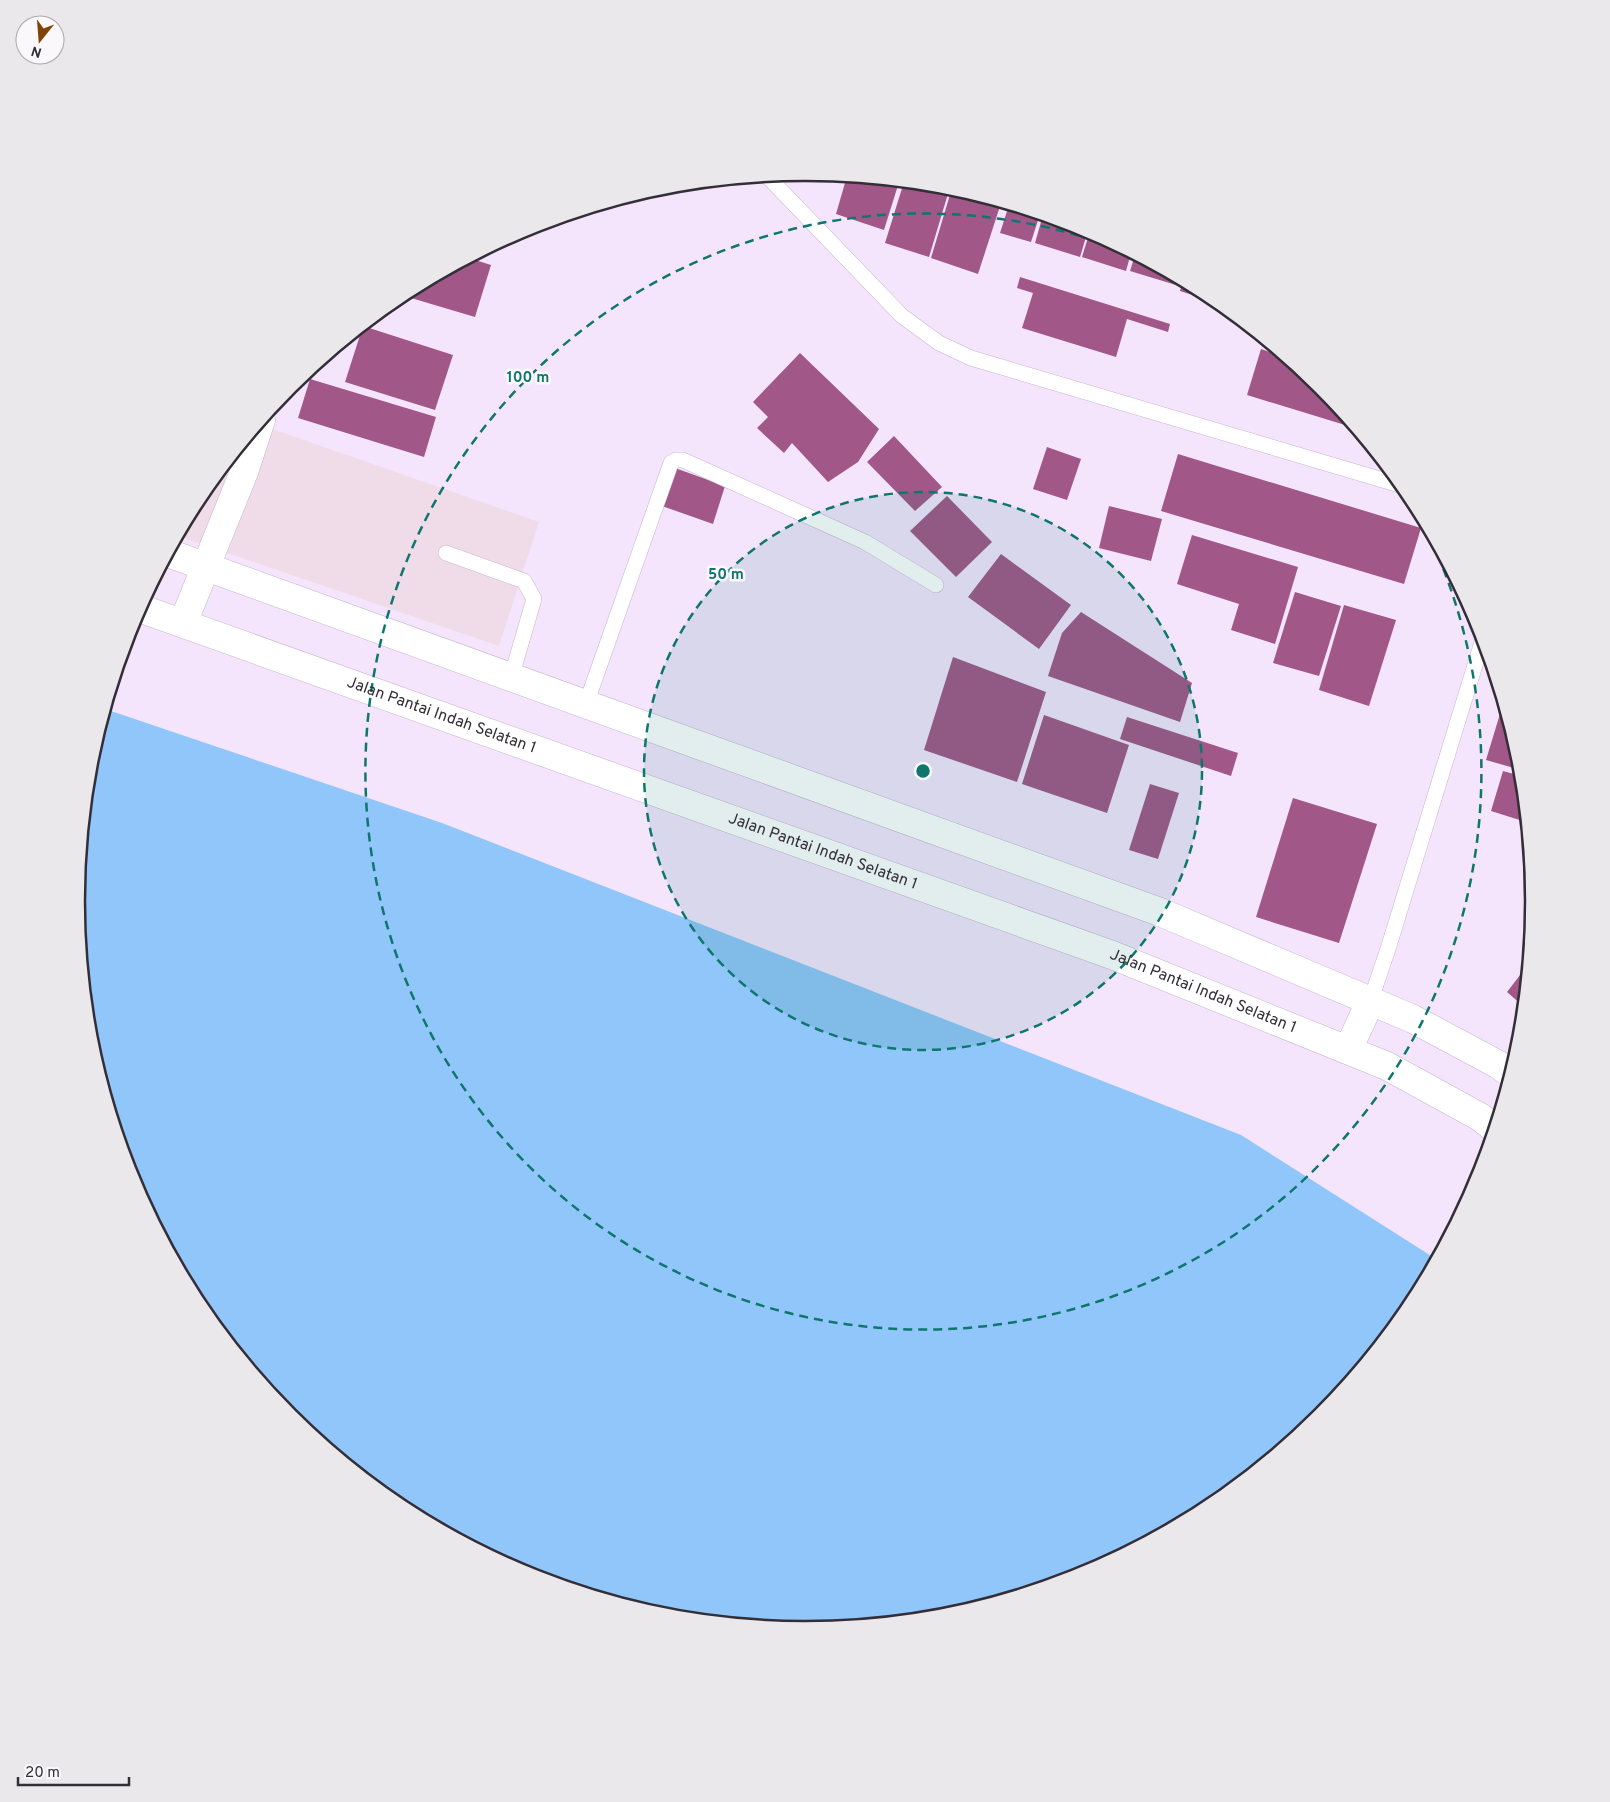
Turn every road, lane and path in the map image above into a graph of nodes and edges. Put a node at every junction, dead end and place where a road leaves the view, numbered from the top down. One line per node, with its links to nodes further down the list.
1 (773, 182): 3 (lane)
2 (256, 436): 6 (street)
3 (1390, 482)
4 (446, 553): 11 (lane)
5 (173, 556): 6 (street)
6 (206, 567): 9 (street); 11 (street)
7 (936, 585): 12 (lane)
8 (147, 611): 9 (street, Jalan Pantai Indah Selatan 1)
9 (183, 623): 14 (street, Jalan Pantai Indah Selatan 1)
10 (1480, 650): 13 (lane)
11 (511, 678): 12 (street)
12 (586, 704): 13 (street)
13 (1370, 1002): 14 (street); 15 (street)
14 (1348, 1050): 16 (street, Jalan Pantai Indah Selatan 1)
15 (1504, 1069)
16 (1489, 1124)

